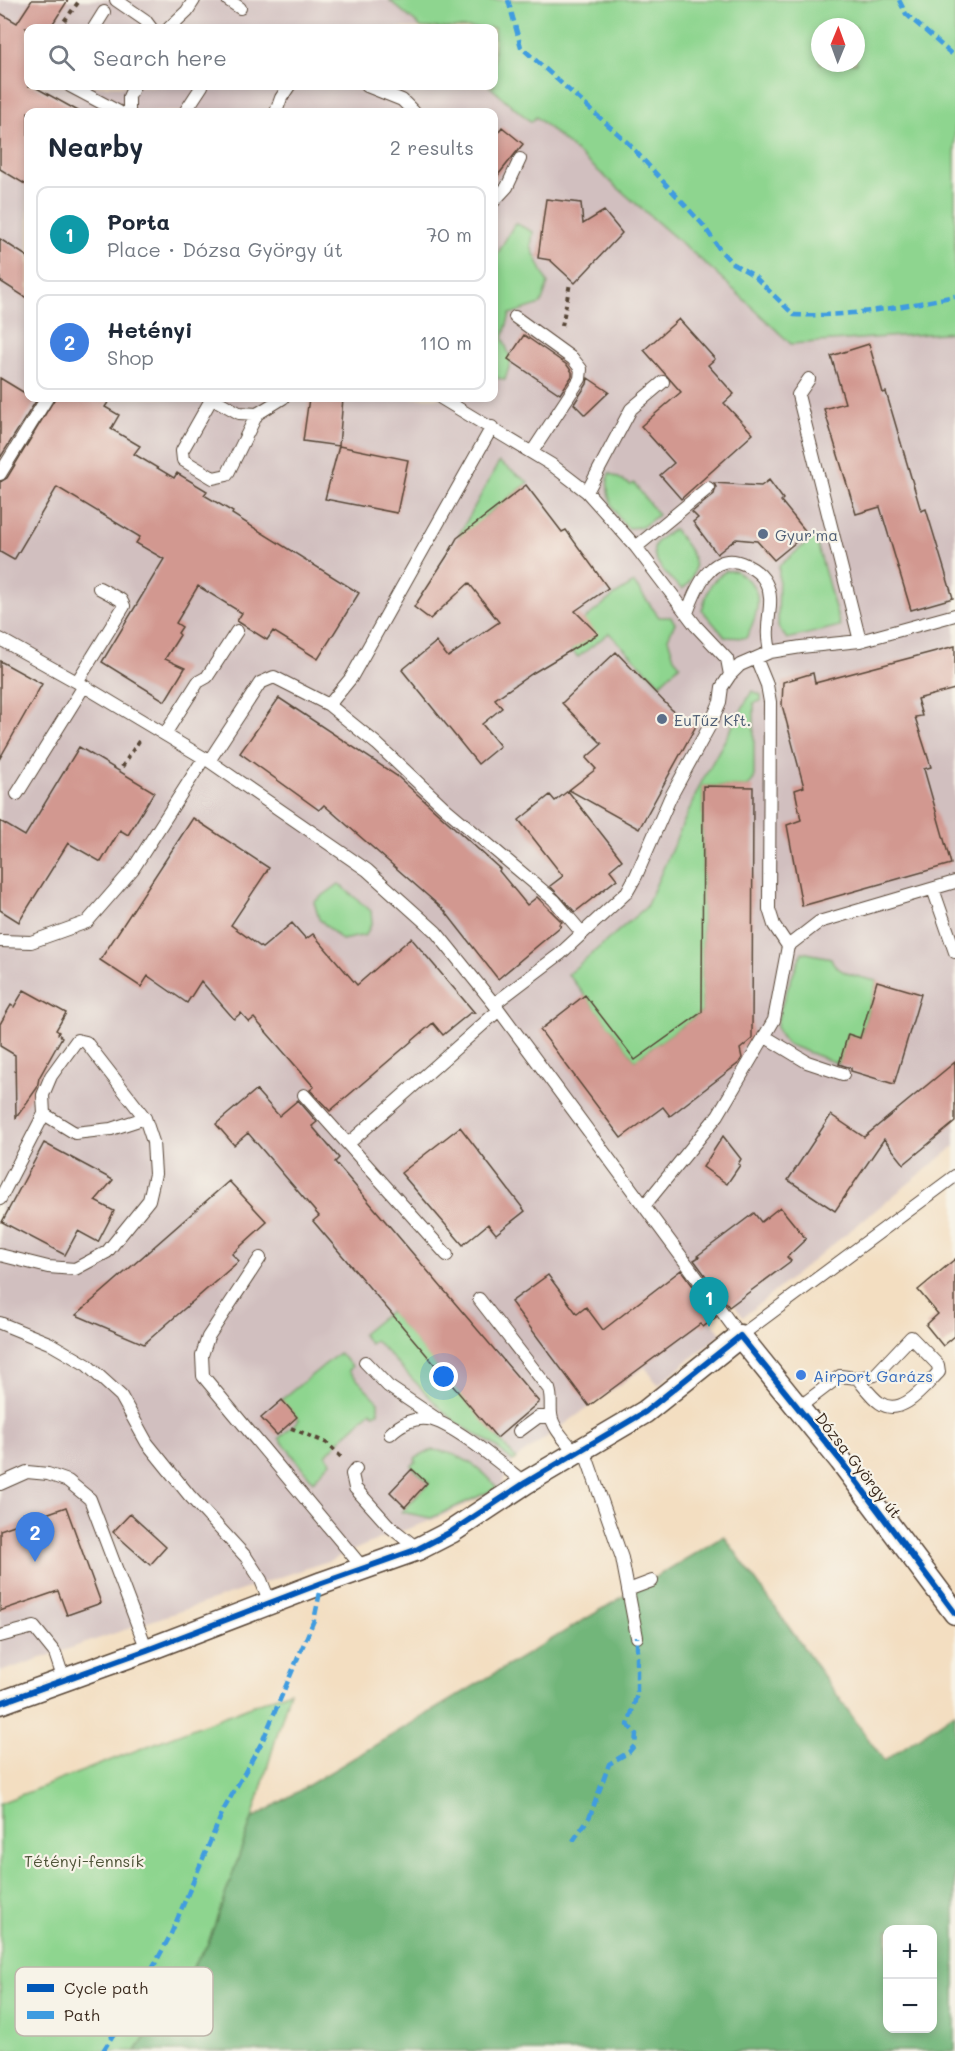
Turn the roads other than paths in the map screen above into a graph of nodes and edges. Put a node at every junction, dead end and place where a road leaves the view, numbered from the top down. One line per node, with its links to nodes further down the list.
1 (116, 0): 7 (lane)
2 (194, 0): 8 (lane)
3 (228, 0): 4 (lane)
4 (240, 8)
5 (104, 12): 6 (lane)
6 (96, 24)
7 (148, 24)
8 (173, 24)
9 (78, 90): 14 (lane)
10 (132, 90): 15 (lane)
11 (199, 90): 16 (lane)
12 (286, 90): 17 (lane)
13 (377, 90): 18 (lane)
14 (111, 108)
15 (129, 108)
16 (188, 108)
17 (277, 108)
18 (410, 108)
19 (520, 159): 20 (lane)
20 (498, 197)
21 (515, 317): 31 (lane)
22 (809, 379): 41 (lane)
23 (663, 382): 34 (lane)
24 (45, 402): 32 (lane)
25 (210, 402): 29 (lane)
26 (219, 402): 29 (lane)
27 (276, 402): 29 (lane)
28 (448, 402): 30 (lane)
29 (257, 414)
30 (492, 427): 31 (lane); 46 (lane)
31 (532, 452): 34 (lane)
32 (0, 474)
33 (708, 488): 35 (lane)
34 (587, 492): 35 (lane)
35 (636, 547): 37 (lane)
36 (99, 588): 45 (lane)
37 (687, 613): 42 (lane); 44 (lane)
38 (955, 615): 41 (lane)
39 (237, 631): 47 (lane)
40 (0, 639): 45 (lane)
41 (860, 640): 42 (lane)
42 (770, 652): 43 (lane)
43 (756, 658): 44 (lane); 54 (lane)
44 (730, 675): 52 (lane)
45 (80, 684): 47 (lane); 49 (lane)
46 (329, 705): 48 (lane); 52 (lane)
47 (165, 735): 48 (lane)
48 (207, 759): 53 (lane); 56 (lane)
49 (17, 794)
50 (955, 882): 51 (lane)
51 (933, 888): 54 (lane); 55 (lane)
52 (582, 933): 56 (lane)
53 (0, 940)
54 (788, 946): 57 (lane)
55 (955, 952)
56 (497, 1007): 62 (lane); 65 (lane)
57 (764, 1036): 58 (lane); 65 (lane)
58 (843, 1074)
59 (304, 1095): 62 (lane)
60 (44, 1114): 61 (lane); 61 (lane); 64 (lane)
61 (145, 1118): 66 (lane)
62 (348, 1144): 67 (lane)
63 (955, 1176): 71 (lane)
64 (0, 1199)
65 (644, 1206): 71 (lane)
66 (0, 1255)
67 (447, 1255)
68 (260, 1258): 84 (lane)
69 (479, 1299): 75 (lane)
70 (0, 1323): 87 (lane)
71 (740, 1336): 74 (street, Dózsa György út); 79 (street)
72 (364, 1362): 76 (lane)
73 (857, 1378): 73 (lane); 74 (lane)
74 (798, 1408): 88 (street, Dózsa György út)
75 (551, 1416): 77 (lane); 79 (lane)
76 (446, 1424): 78 (lane); 81 (lane)
77 (519, 1431)
78 (390, 1434)
79 (579, 1450): 81 (street); 86 (lane)
80 (355, 1470): 83 (lane)
81 (525, 1483): 83 (street)
82 (0, 1484): 91 (lane)
83 (418, 1549): 84 (street)
84 (363, 1568): 87 (street)
85 (652, 1581): 86 (lane)
86 (628, 1590): 90 (lane)
87 (270, 1603): 91 (street)
88 (955, 1613)
89 (0, 1636): 92 (lane)
90 (637, 1636)
91 (147, 1650): 92 (street)
92 (64, 1680): 93 (street)
93 (0, 1703)

